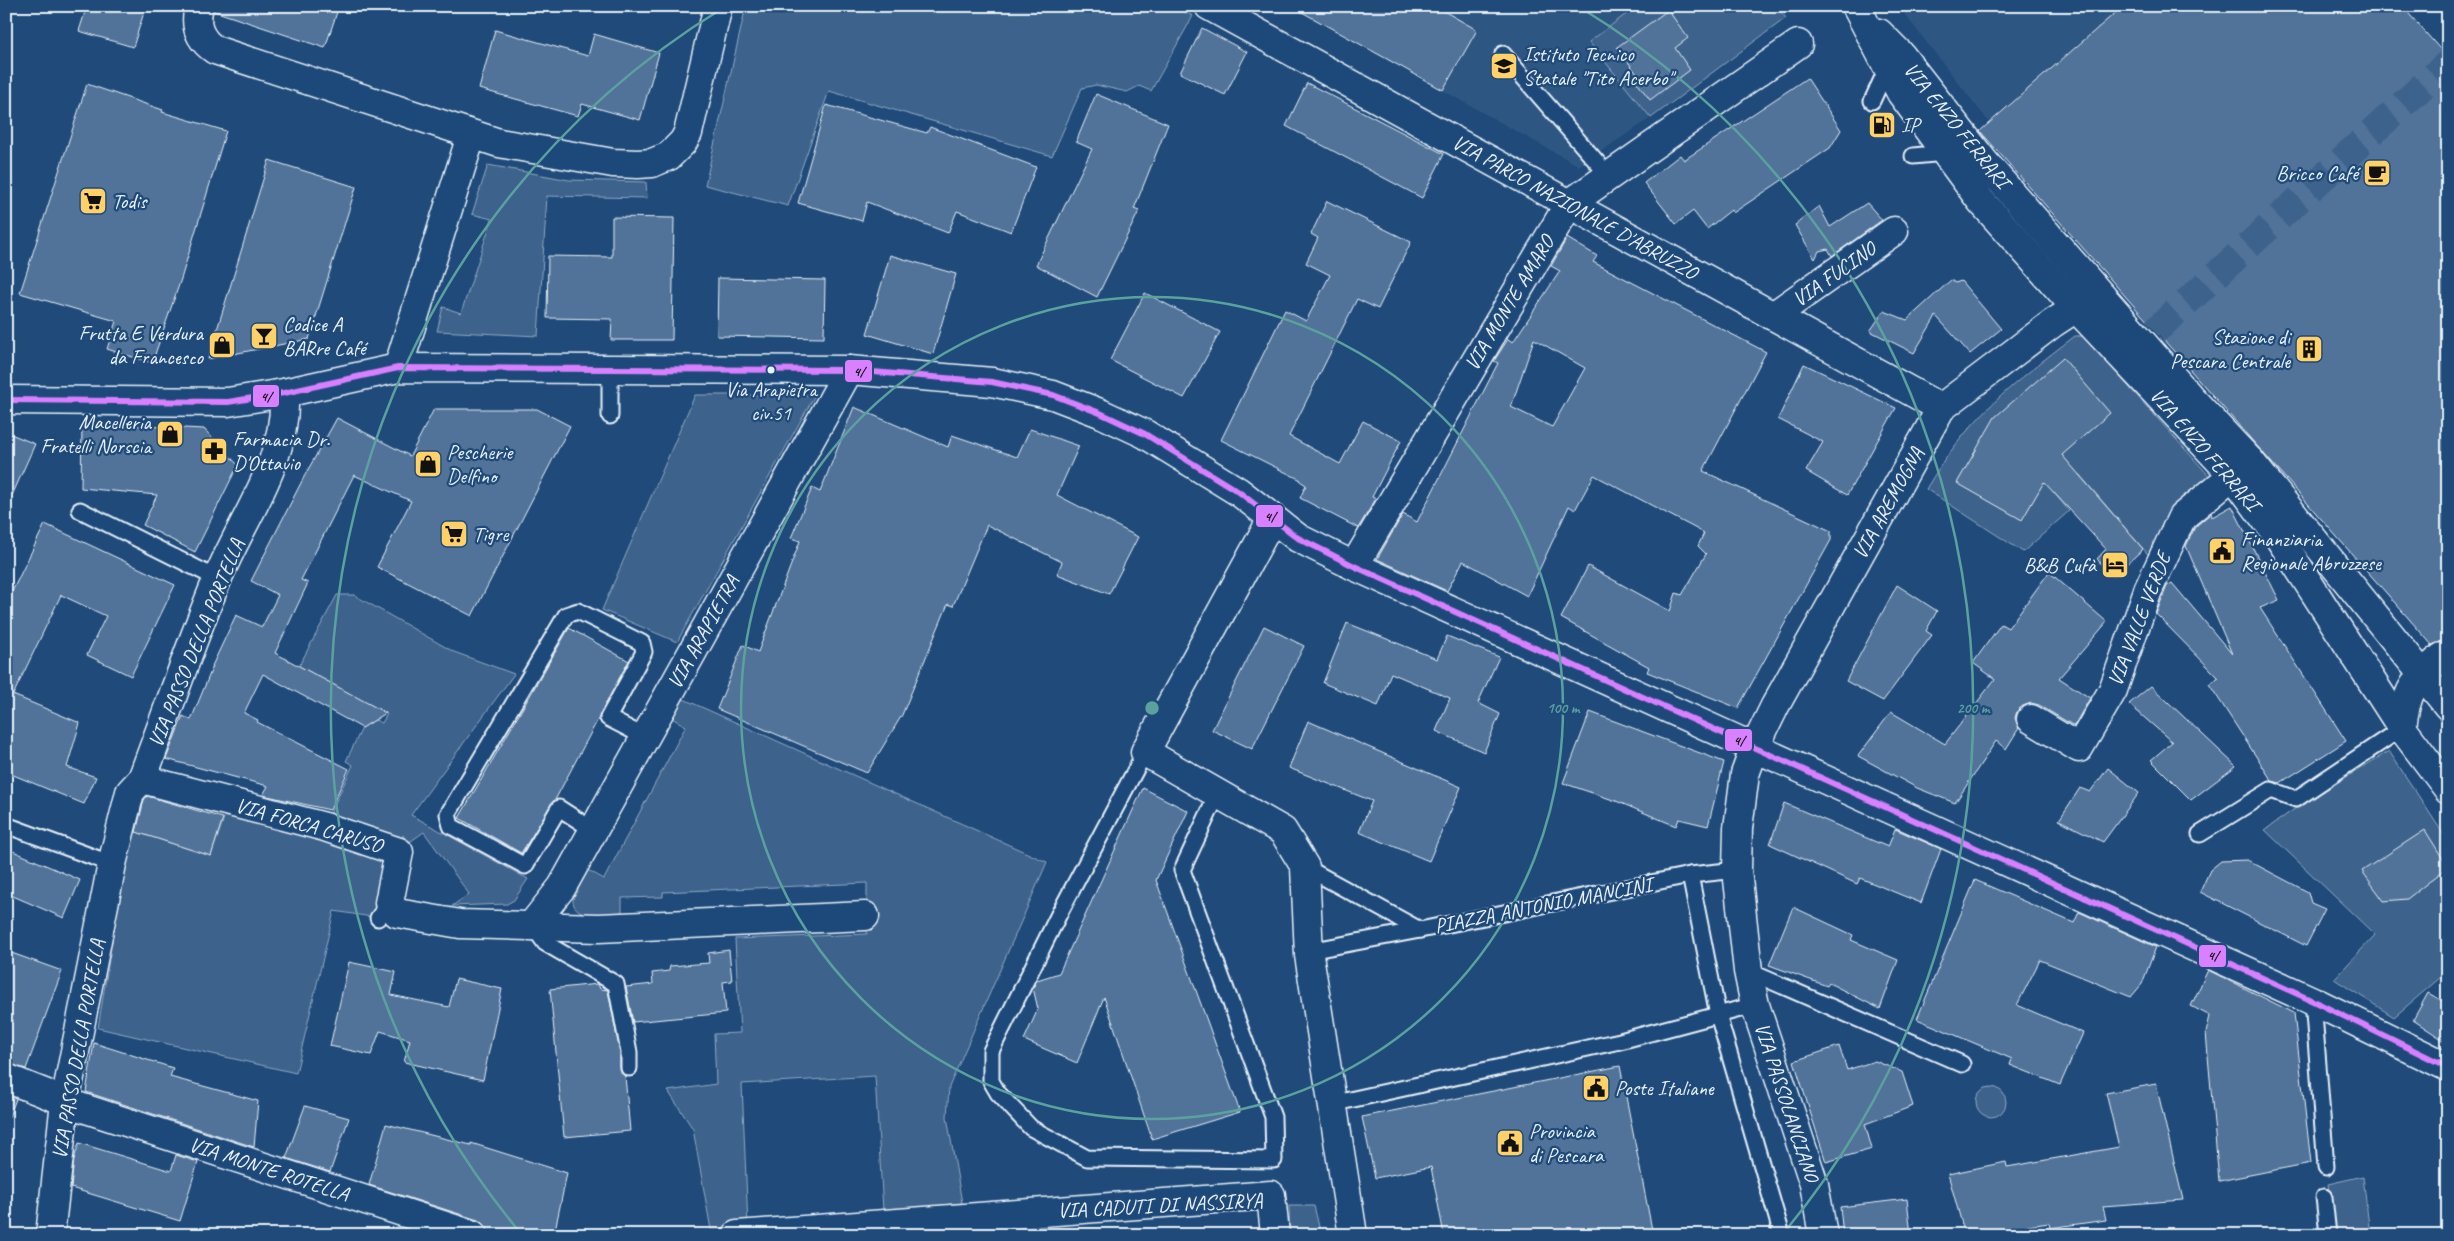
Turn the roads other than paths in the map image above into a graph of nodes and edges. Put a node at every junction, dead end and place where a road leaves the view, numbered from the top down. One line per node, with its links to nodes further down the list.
1 (200, 6): 9 (street)
2 (718, 6): 9 (street)
3 (1209, 6): 14 (street, VIA PARCO NAZIONALE D'ABRUZZO)
4 (1858, 10): 7 (street, VIA ENZO FERRARI)
5 (1798, 44): 13 (street, VIA MONTE AMARO)
6 (1503, 54): 13 (lane)
7 (1894, 61): 8 (lane); 10 (street, VIA ENZO FERRARI); 11 (street, VIA ENZO FERRARI)
8 (1872, 101)
9 (471, 136): 20 (street)
10 (1967, 139): 11 (lane); 16 (street, VIA ENZO FERRARI)
11 (1945, 153): 12 (lane); 17 (street, VIA ENZO FERRARI)
12 (1913, 156)
13 (1609, 176): 14 (street, VIA MONTE AMARO)
14 (1568, 204): 18 (street, VIA PARCO NAZIONALE D'ABRUZZO); 30 (street, VIA MONTE AMARO)
15 (1894, 231): 18 (street, VIA FUCINO)
16 (2111, 307): 17 (street); 19 (street, VIA ENZO FERRARI)
17 (2076, 308): 19 (street, VIA ENZO FERRARI); 25 (street, VIA AREMOGNA)
18 (1773, 316): 25 (street, VIA PARCO NAZIONALE D'ABRUZZO)
19 (2140, 343): 27 (street, VIA ENZO FERRARI)
20 (398, 368): 21 (street); 23 (street)
21 (610, 369): 22 (street); 26 (lane)
22 (849, 370): 29 (street); 37 (street, VIA ARAPIETRA)
23 (284, 393): 24 (street); 31 (street, VIA PASSO DELLA PORTELLA)
24 (6, 400)
25 (1941, 408): 38 (street, VIA AREMOGNA)
26 (610, 416)
27 (2241, 468): 33 (street, VIA ENZO FERRARI); 35 (street, VIA VALLE VERDE); 36 (street, VIA ENZO FERRARI)
28 (80, 510): 31 (lane)
29 (1272, 519): 30 (street); 39 (street)
30 (1354, 566): 38 (street)
31 (218, 579): 40 (street, VIA PASSO DELLA PORTELLA)
32 (2442, 657): 33 (street)
33 (2420, 675): 34 (street, VIA ENZO FERRARI); 36 (street)
34 (2448, 706)
35 (2031, 719)
36 (2402, 728): 41 (street, VIA ENZO FERRARI); 45 (lane)
37 (645, 737): 44 (street, VIA ARAPIETRA); 44 (lane)
38 (1755, 747): 48 (street, VIA PASSOLANCIANO); 57 (street)
39 (1145, 752): 42 (street, PIAZZA ANTONIO MANCINI); 42 (lane)
40 (142, 779): 46 (street, VIA PASSO DELLA PORTELLA); 54 (street, VIA FORCA CARUSO)
41 (2448, 789)
42 (1218, 793): 47 (street, PIAZZA ANTONIO MANCINI)
43 (6, 825): 46 (lane)
44 (593, 830): 50 (street, VIA ARAPIETRA)
45 (2200, 834)
46 (112, 864): 64 (street, VIA PASSO DELLA PORTELLA)
47 (1305, 867): 53 (lane, PIAZZA ANTONIO MANCINI); 55 (street, PIAZZA ANTONIO MANCINI)
48 (1737, 870): 49 (lane, PIAZZA ANTONIO MANCINI); 56 (street, VIA PASSOLANCIANO)
49 (1690, 875): 53 (lane, PIAZZA ANTONIO MANCINI); 59 (lane)
50 (556, 894): 52 (street); 54 (street, VIA ARAPIETRA)
51 (865, 916): 52 (street)
52 (583, 926): 54 (street)
53 (1420, 930): 55 (lane)
54 (530, 934): 62 (lane)
55 (1309, 951): 65 (street, PIAZZA ANTONIO MANCINI)
56 (1748, 970): 58 (street, VIA PASSOLANCIANO); 60 (lane)
57 (2313, 1001): 61 (street); 66 (lane)
58 (1755, 1005): 59 (lane); 77 (street, VIA PASSOLANCIANO)
59 (1718, 1015): 65 (lane); 76 (lane)
60 (1962, 1064)
61 (2448, 1067)
62 (629, 1068)
63 (6, 1078): 64 (street, VIA MONTE ROTELLA)
64 (65, 1102): 71 (street, VIA PASSO DELLA PORTELLA); 72 (street, VIA MONTE ROTELLA)
65 (1331, 1104): 75 (street, PIAZZA ANTONIO MANCINI)
66 (2326, 1167)
67 (2324, 1197): 78 (lane)
68 (983, 1225): 69 (street, VIA CADUTI DI NASSIRYA); 74 (street, VIA CADUTI DI NASSIRYA)
69 (851, 1231): 70 (street, VIA CADUTI DI NASSIRYA)
70 (784, 1234): 73 (street, VIA CADUTI DI NASSIRYA)
71 (50, 1235)
72 (473, 1235)
73 (737, 1235)
74 (1275, 1235)
75 (1354, 1235)
76 (1782, 1235)
77 (1823, 1235)
78 (2328, 1235)

